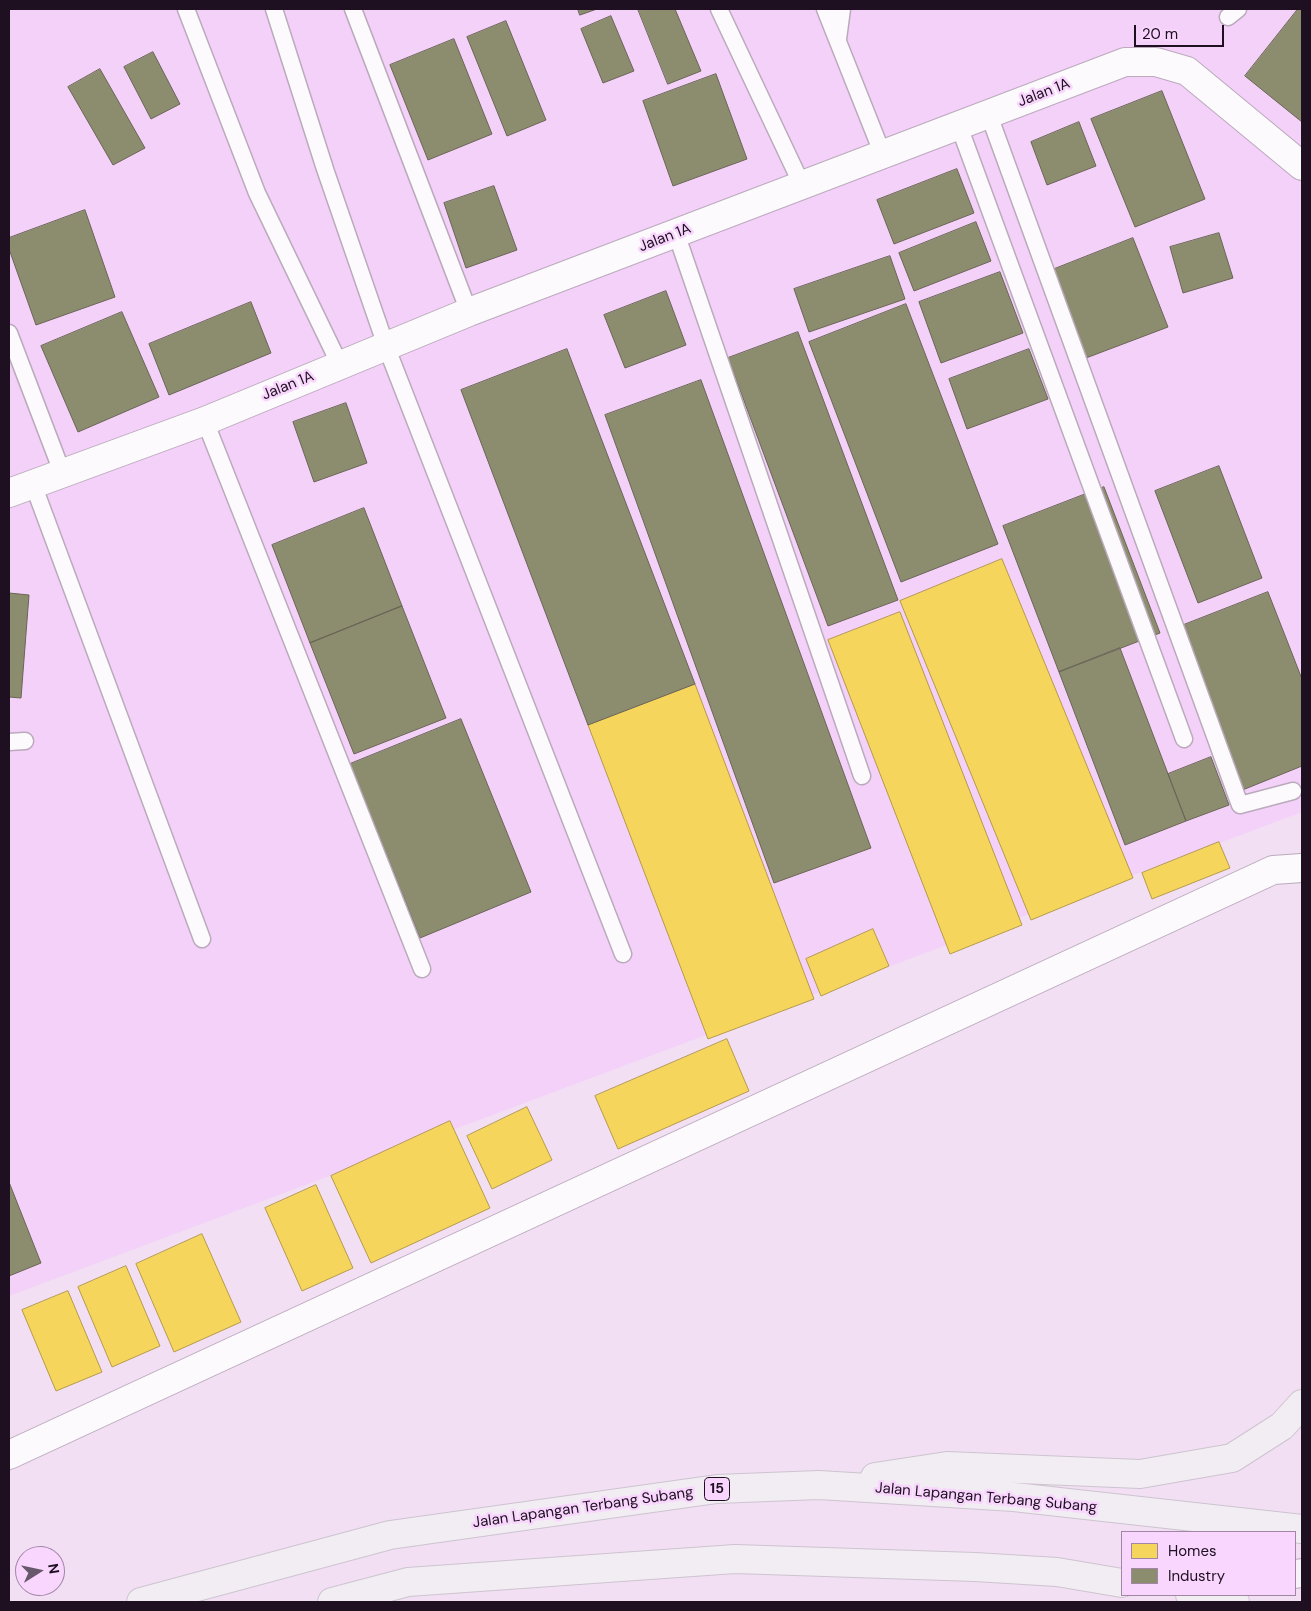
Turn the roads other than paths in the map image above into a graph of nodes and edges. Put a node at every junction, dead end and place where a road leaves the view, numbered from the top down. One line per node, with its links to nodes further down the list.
1 (186, 9): 17 (lane)
2 (274, 9): 16 (lane)
3 (353, 9): 14 (lane)
4 (719, 9): 12 (lane)
5 (824, 9): 7 (lane)
6 (842, 9): 7 (lane)
7 (837, 41): 10 (lane)
8 (989, 115): 9 (street, Jalan 1A); 11 (street, Jalan 1A); 25 (lane)
9 (959, 126): 10 (street, Jalan 1A); 21 (lane)
10 (883, 155): 12 (street, Jalan 1A)
11 (1302, 166)
12 (802, 185): 13 (street, Jalan 1A)
13 (676, 234): 14 (street, Jalan 1A); 24 (lane)
14 (469, 312): 16 (street, Jalan 1A)
15 (9, 333): 19 (lane)
16 (386, 346): 17 (street, Jalan 1A); 28 (lane)
17 (340, 365): 18 (street, Jalan 1A)
18 (205, 421): 19 (street, Jalan 1A); 29 (lane)
19 (62, 472): 20 (street, Jalan 1A)
20 (21, 489): 27 (lane)
21 (1184, 739)
22 (26, 741): 23 (lane)
23 (9, 742)
24 (862, 776)
25 (1293, 791)
26 (1302, 868): 31 (street)
27 (202, 939)
28 (623, 954)
29 (422, 969)
30 (1302, 1404): 32 (main road)
31 (9, 1455)
32 (820, 1485): 33 (main road, Jalan Lapangan Terbang Subang / 15); 38 (main road, Jalan Lapangan Terbang Subang / 15)
33 (1302, 1529)
34 (1057, 1572): 35 (street); 36 (main road); 39 (main road)
35 (1121, 1575)
36 (1121, 1583)
37 (1196, 1596): 40 (main road)
38 (141, 1602)
39 (332, 1602)
40 (1235, 1602)

